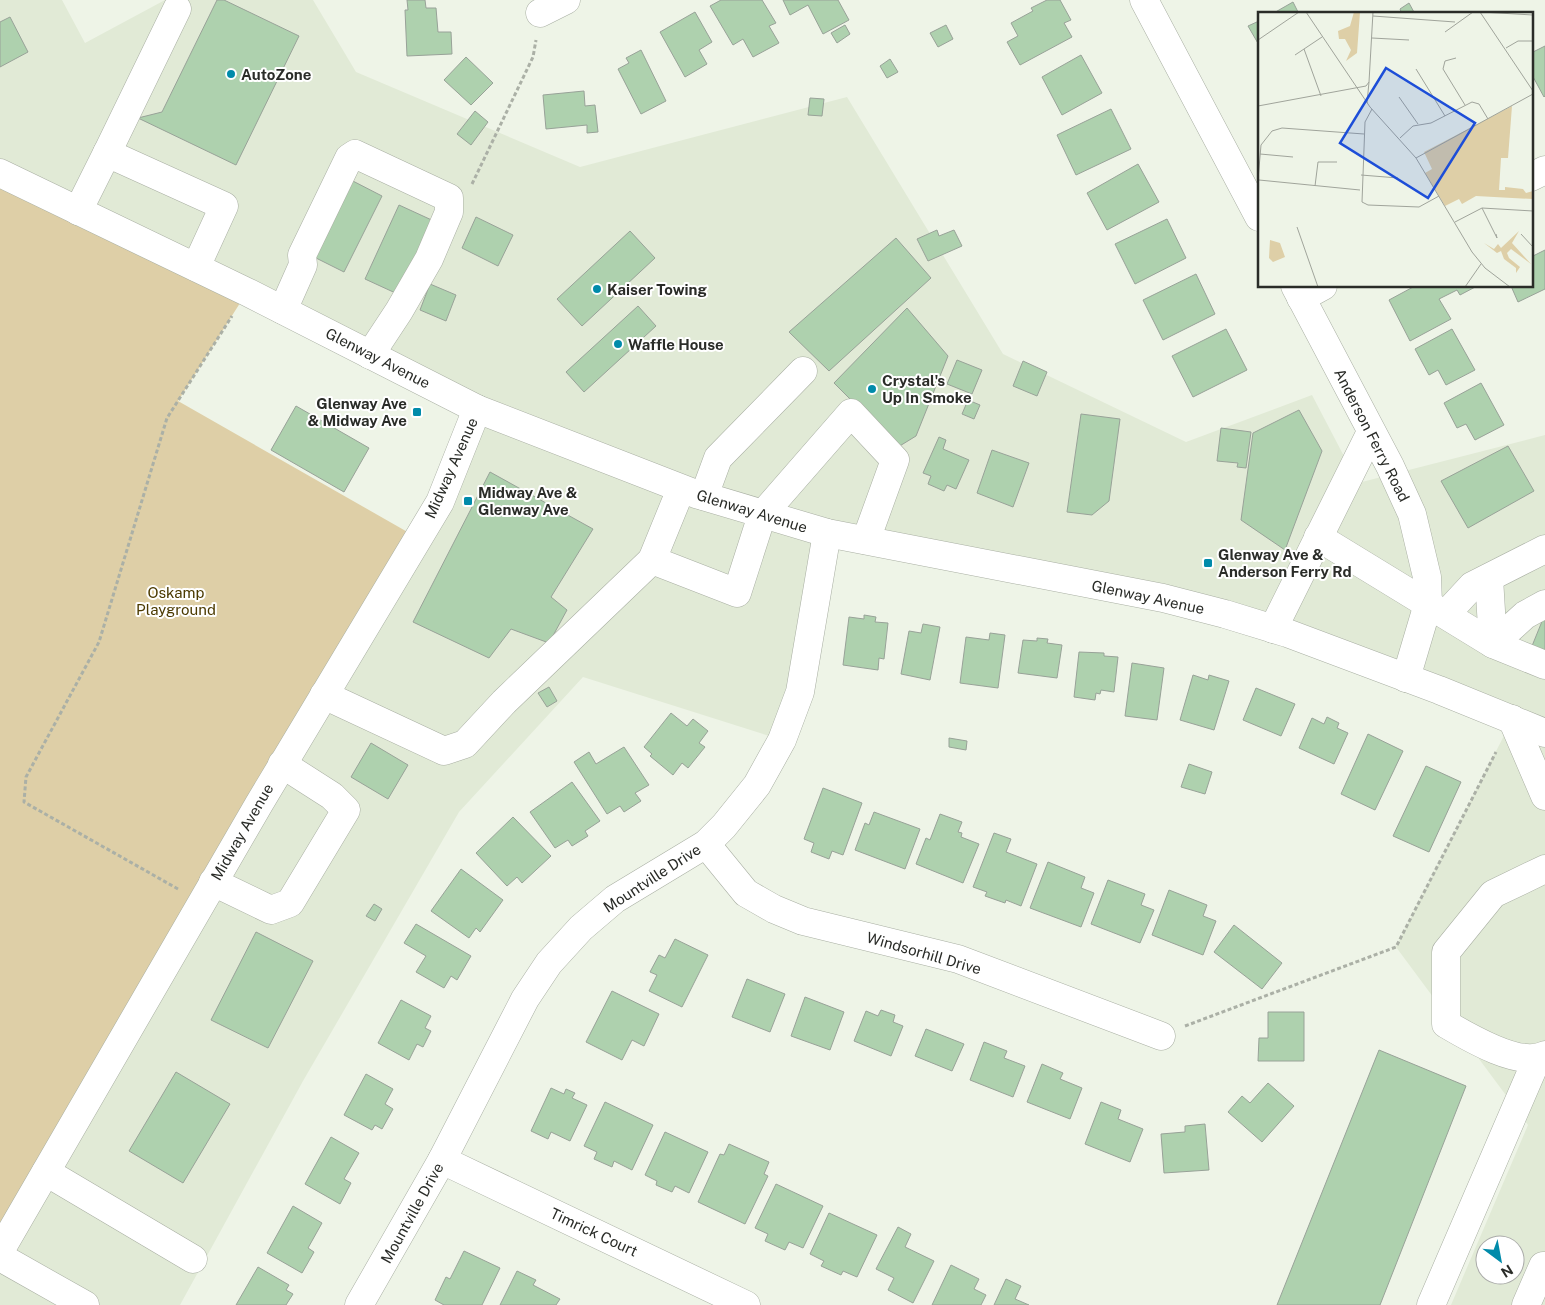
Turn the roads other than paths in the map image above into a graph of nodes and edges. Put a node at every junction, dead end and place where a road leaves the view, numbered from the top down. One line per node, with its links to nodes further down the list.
1 (566, 0): 4 (street)
2 (1144, 0): 10 (street)
3 (176, 9): 5 (street)
4 (540, 14)
5 (107, 154): 9 (street); 11 (street)
6 (1545, 170): 8 (street)
7 (0, 173): 9 (street, Glenway Avenue)
8 (1532, 176)
9 (78, 210): 11 (street, Glenway Avenue)
10 (1258, 215)
11 (196, 267): 13 (street, Glenway Avenue)
12 (1307, 290): 17 (street, Anderson Ferry Road)
13 (283, 310): 14 (street, Glenway Avenue); 14 (street)
14 (370, 354): 16 (street, Glenway Avenue)
15 (803, 371): 18 (street)
16 (478, 409): 18 (street, Glenway Avenue); 32 (street, Midway Avenue)
17 (1371, 432): 21 (street); 27 (street, Anderson Ferry Road)
18 (693, 492): 19 (street, Glenway Avenue); 24 (street)
19 (762, 514): 20 (street, Glenway Avenue); 22 (street); 24 (street)
20 (827, 533): 22 (street, Glenway Avenue); 37 (street, Mountville Drive)
21 (1318, 537): 27 (street); 28 (street)
22 (866, 540): 28 (street, Glenway Avenue)
23 (1545, 549): 25 (street)
24 (652, 560): 32 (street)
25 (1489, 578): 27 (street); 29 (street)
26 (1545, 604): 29 (street)
27 (1437, 609): 29 (street); 31 (street, Anderson Ferry Road)
28 (1273, 629): 31 (street, Glenway Avenue)
29 (1493, 644): 30 (street)
30 (1545, 665)
31 (1406, 678): 33 (street, Glenway Avenue)
32 (324, 695): 35 (street, Midway Avenue)
33 (1512, 719): 34 (street, Glenway Avenue); 36 (street)
34 (1545, 733)
35 (282, 764): 39 (street, Midway Avenue); 39 (street)
36 (1545, 796)
37 (706, 844): 40 (street, Windsorhill Drive); 42 (street, Mountville Drive)
38 (1545, 869): 41 (street)
39 (207, 892): 43 (street, Midway Avenue)
40 (1161, 1036)
41 (1541, 1057): 51 (street)
42 (442, 1160): 49 (street, Mountville Drive); 50 (street, Timrick Court)
43 (46, 1172): 44 (street, Midway Avenue); 46 (street)
44 (0, 1252)
45 (0, 1257): 48 (street)
46 (193, 1259)
47 (1544, 1266): 52 (street)
48 (85, 1305)
49 (359, 1305)
50 (746, 1305)
51 (1430, 1305)
52 (1526, 1305)

